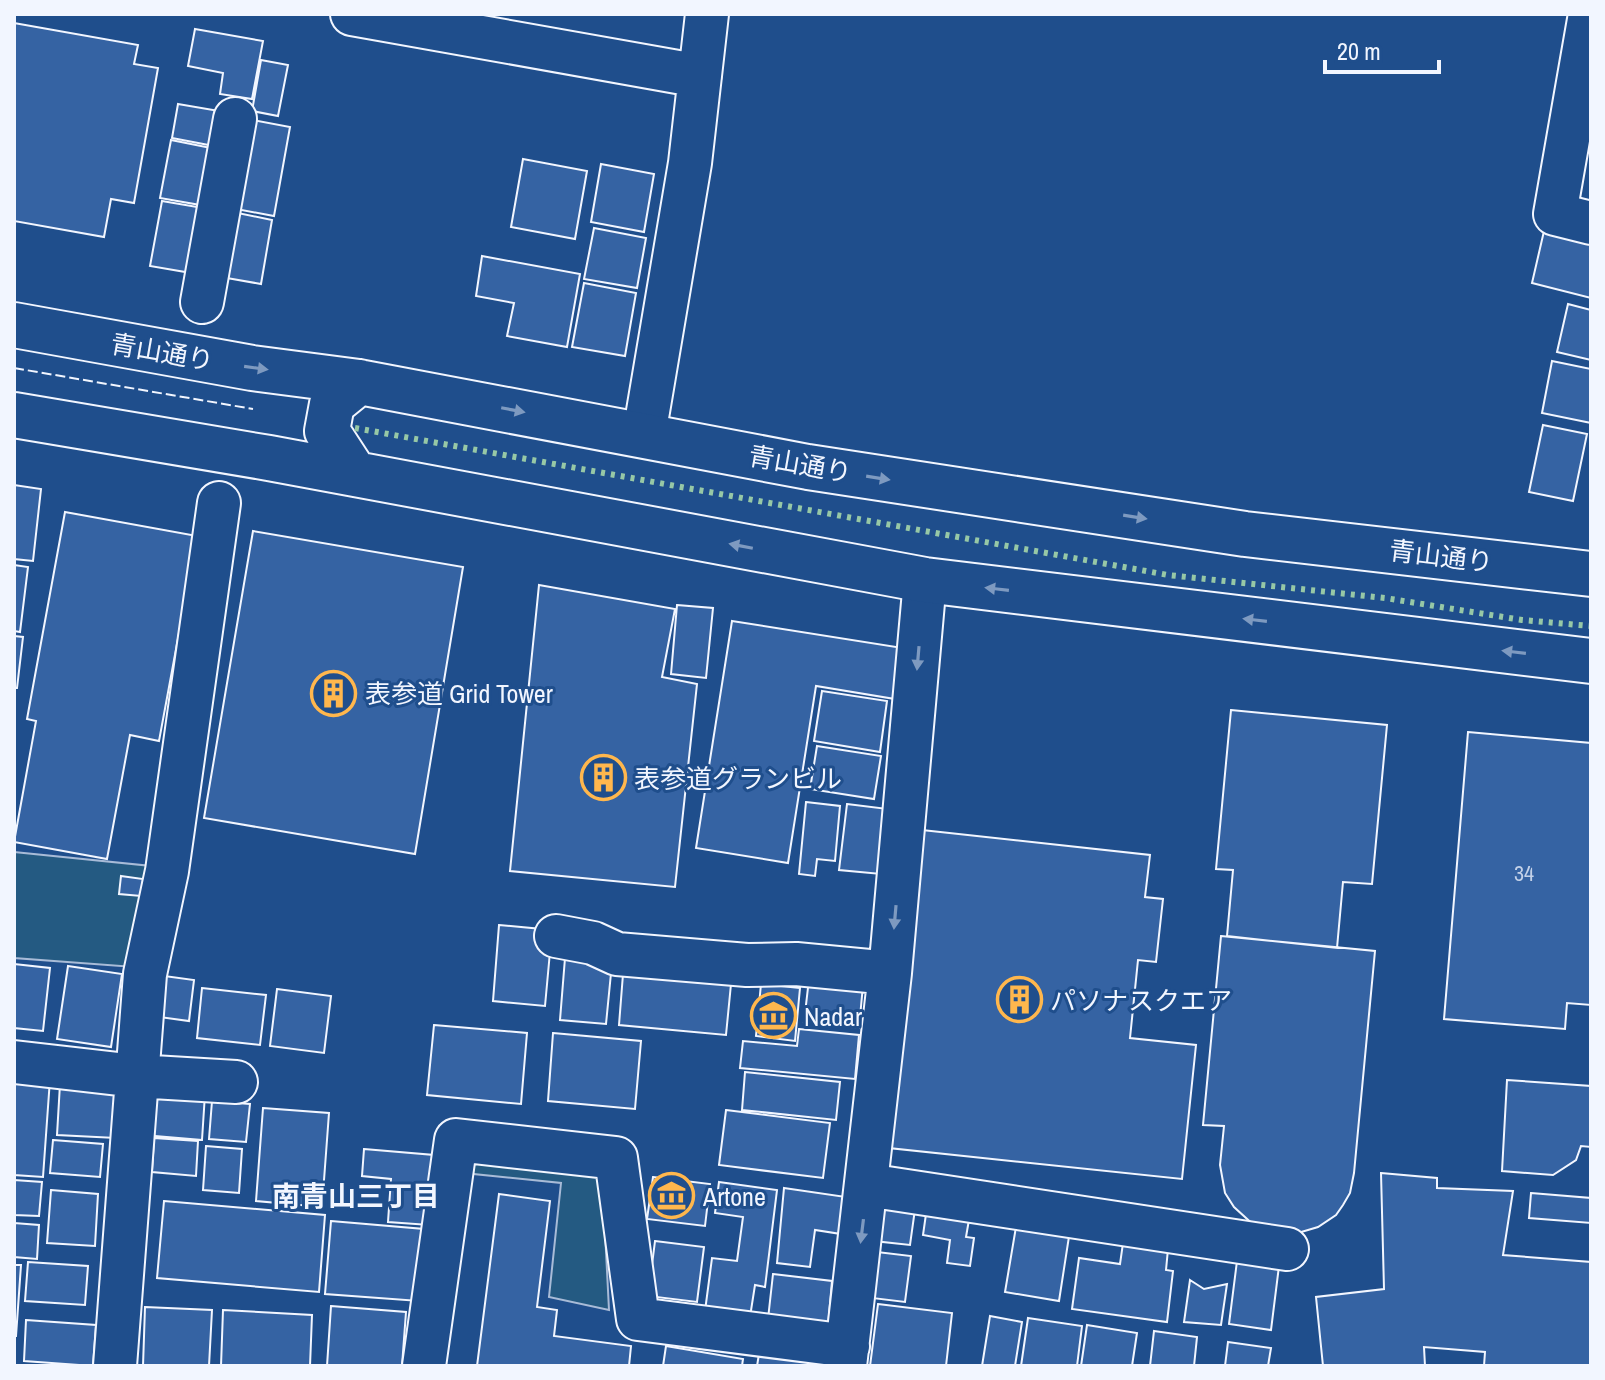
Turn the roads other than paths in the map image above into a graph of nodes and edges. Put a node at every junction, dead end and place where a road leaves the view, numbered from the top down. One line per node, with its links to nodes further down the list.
1 (352, 14): 4 (street)
2 (707, 14): 4 (street)
3 (1590, 14): 6 (street)
4 (700, 76): 11 (street)
5 (235, 119): 7 (street)
6 (1573, 218)
7 (202, 302)
8 (14, 325): 9 (highway, 青山通り, one-way to 9)
9 (359, 382): 11 (highway, 青山通り, one-way to 11); 12 (highway)
10 (14, 415): 12 (highway)
11 (644, 435): 14 (highway, 青山通り, one-way to 14)
12 (355, 474): 15 (highway, one-way to 12)
13 (219, 503): 20 (street)
14 (1591, 574)
15 (925, 580): 16 (highway, one-way to 15); 18 (street, one-way to 18)
16 (1591, 661)
17 (556, 936): 18 (street)
18 (890, 973): 22 (street)
19 (14, 1062): 20 (street)
20 (136, 1076): 21 (street); 25 (street)
21 (236, 1082)
22 (867, 1185): 23 (street); 24 (street, one-way to 24)
23 (1287, 1249)
24 (846, 1356): 26 (street)
25 (115, 1366)
26 (424, 1366)

